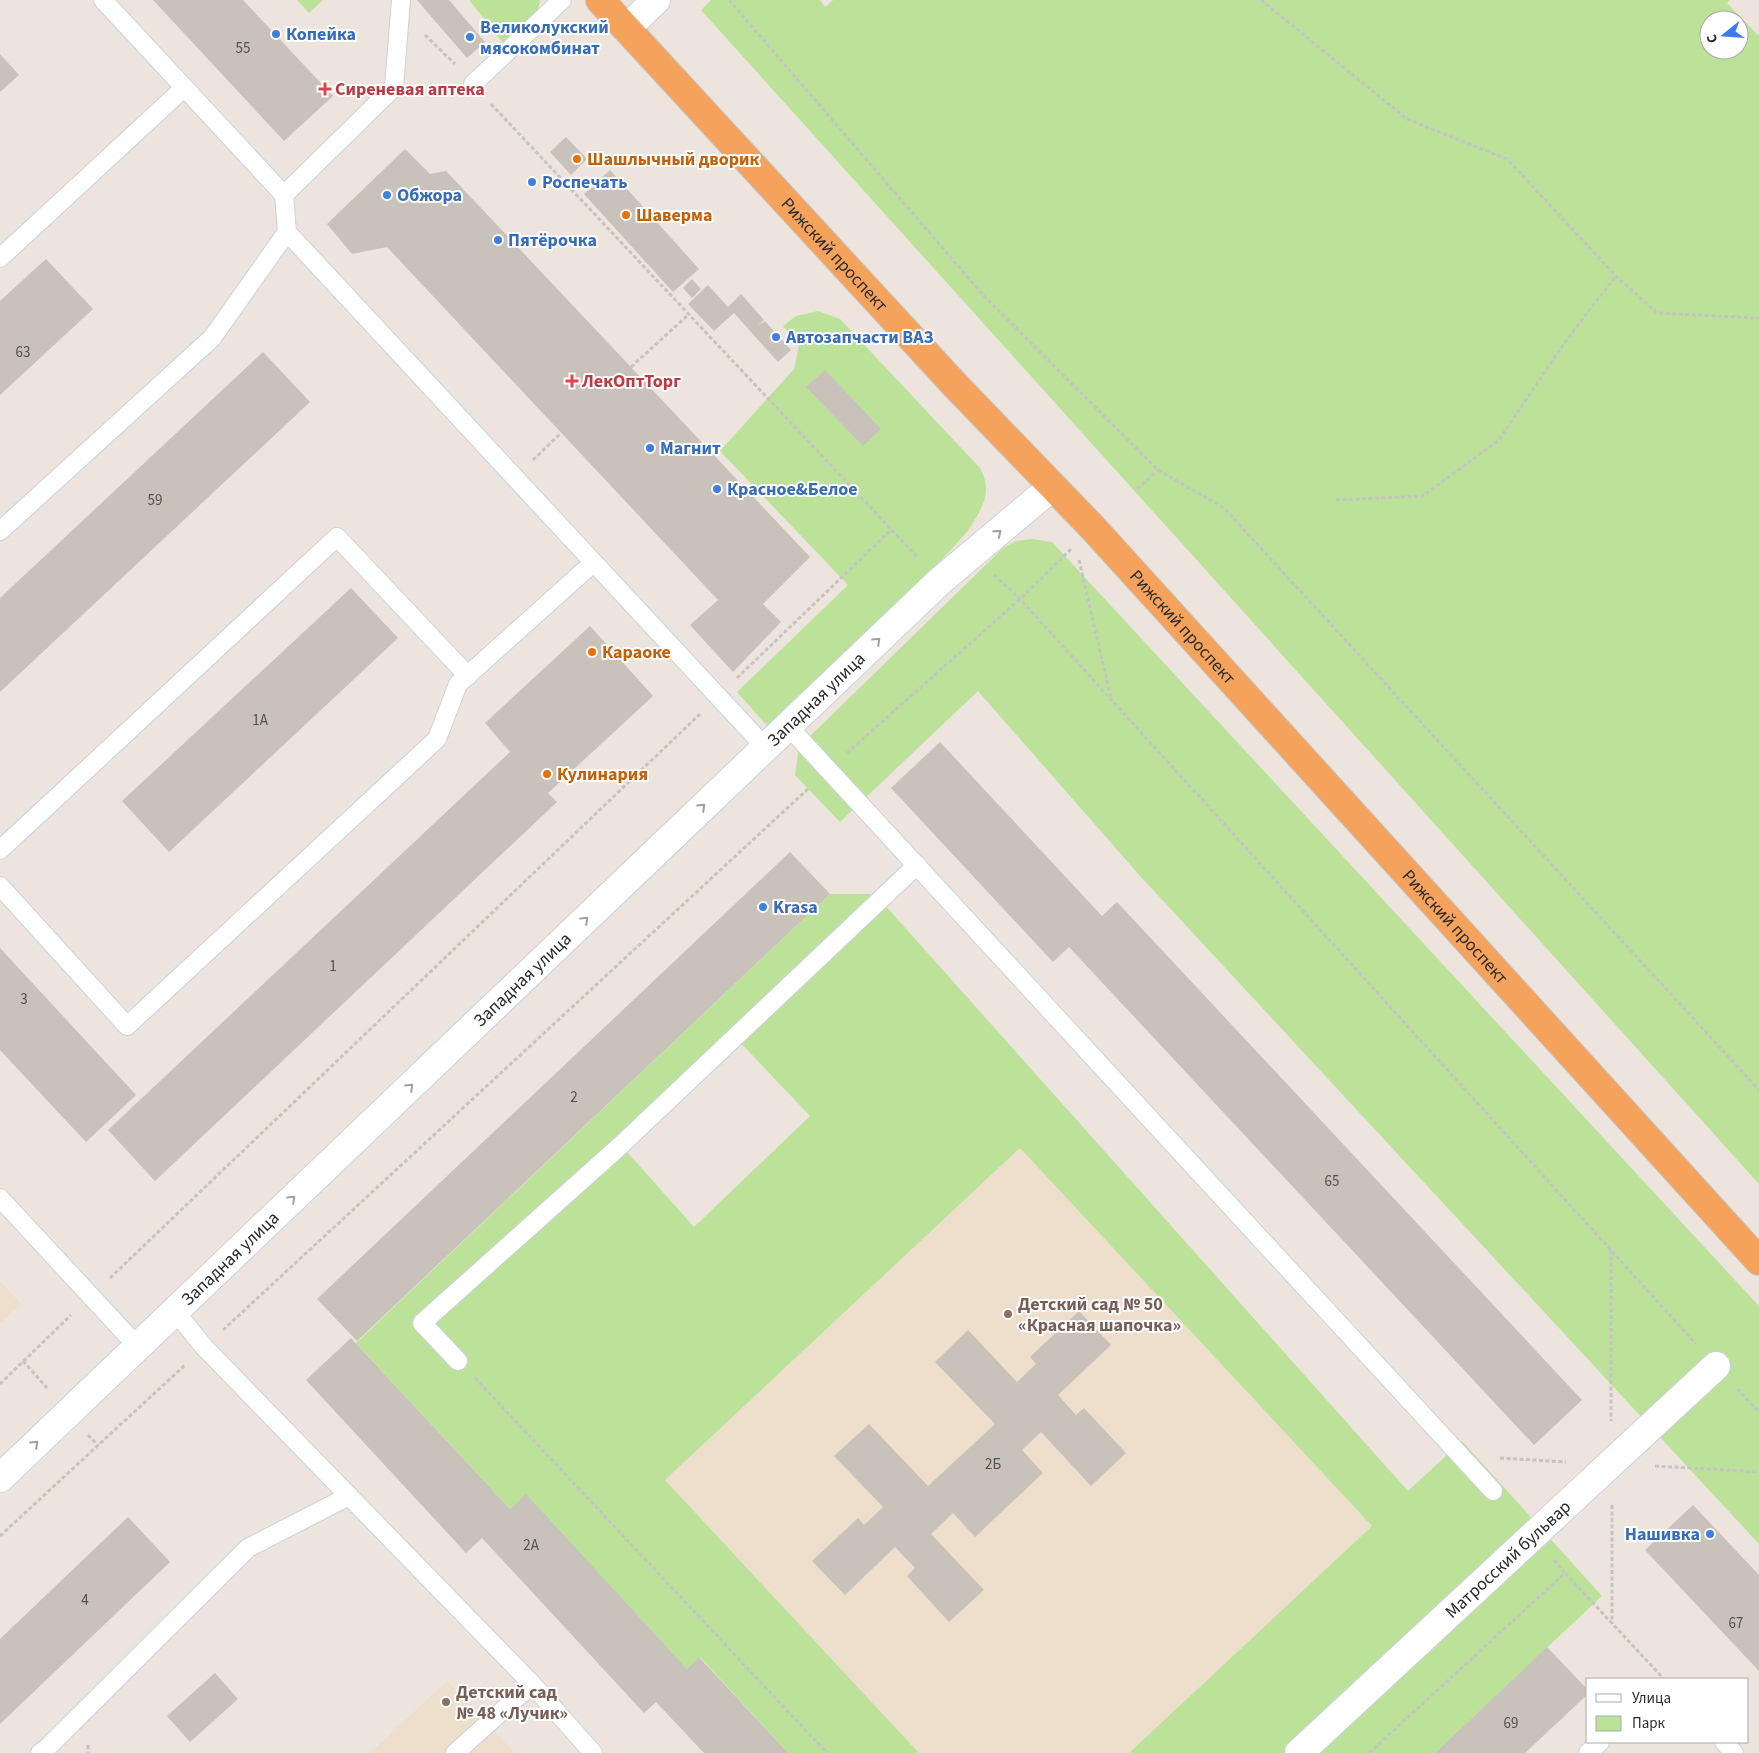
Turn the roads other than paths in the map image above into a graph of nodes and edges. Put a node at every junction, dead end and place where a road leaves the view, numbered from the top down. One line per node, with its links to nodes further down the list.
1 (103, 0): 8 (lane)
2 (400, 0): 9 (lane)
3 (562, 0): 7 (lane)
4 (600, 0): 6 (highway, Рижский проспект)
5 (656, 0): 6 (street)
6 (627, 28): 12 (highway, Рижский проспект)
7 (473, 84)
8 (184, 88): 9 (lane); 11 (lane)
9 (284, 194): 10 (lane)
10 (287, 232): 13 (lane); 14 (lane)
11 (0, 258)
12 (1052, 487): 16 (street, Западная улица, one-way to 12); 22 (highway, Рижский проспект)
13 (0, 531)
14 (593, 562): 15 (lane); 17 (lane)
15 (468, 676): 18 (lane); 20 (lane)
16 (788, 726): 17 (street, Западная улица); 19 (lane)
17 (765, 747): 23 (street, Западная улица, one-way to 17)
18 (0, 850)
19 (917, 864): 25 (lane); 28 (lane)
20 (0, 886)
21 (0, 1198): 24 (lane)
22 (1759, 1261)
23 (175, 1311): 24 (street, Западная улица); 29 (lane)
24 (138, 1346): 27 (street, Западная улица, one-way to 24)
25 (458, 1361)
26 (1716, 1366): 36 (street, Матросский бульвар)
27 (0, 1478)
28 (1493, 1491)
29 (349, 1496): 30 (lane); 33 (lane)
30 (532, 1684): 34 (lane); 35 (lane)
31 (1599, 1743): 37 (lane)
32 (1725, 1743): 38 (lane)
33 (40, 1753)
34 (455, 1753)
35 (593, 1753)
36 (1299, 1753)
37 (1588, 1753)
38 (1734, 1753)

